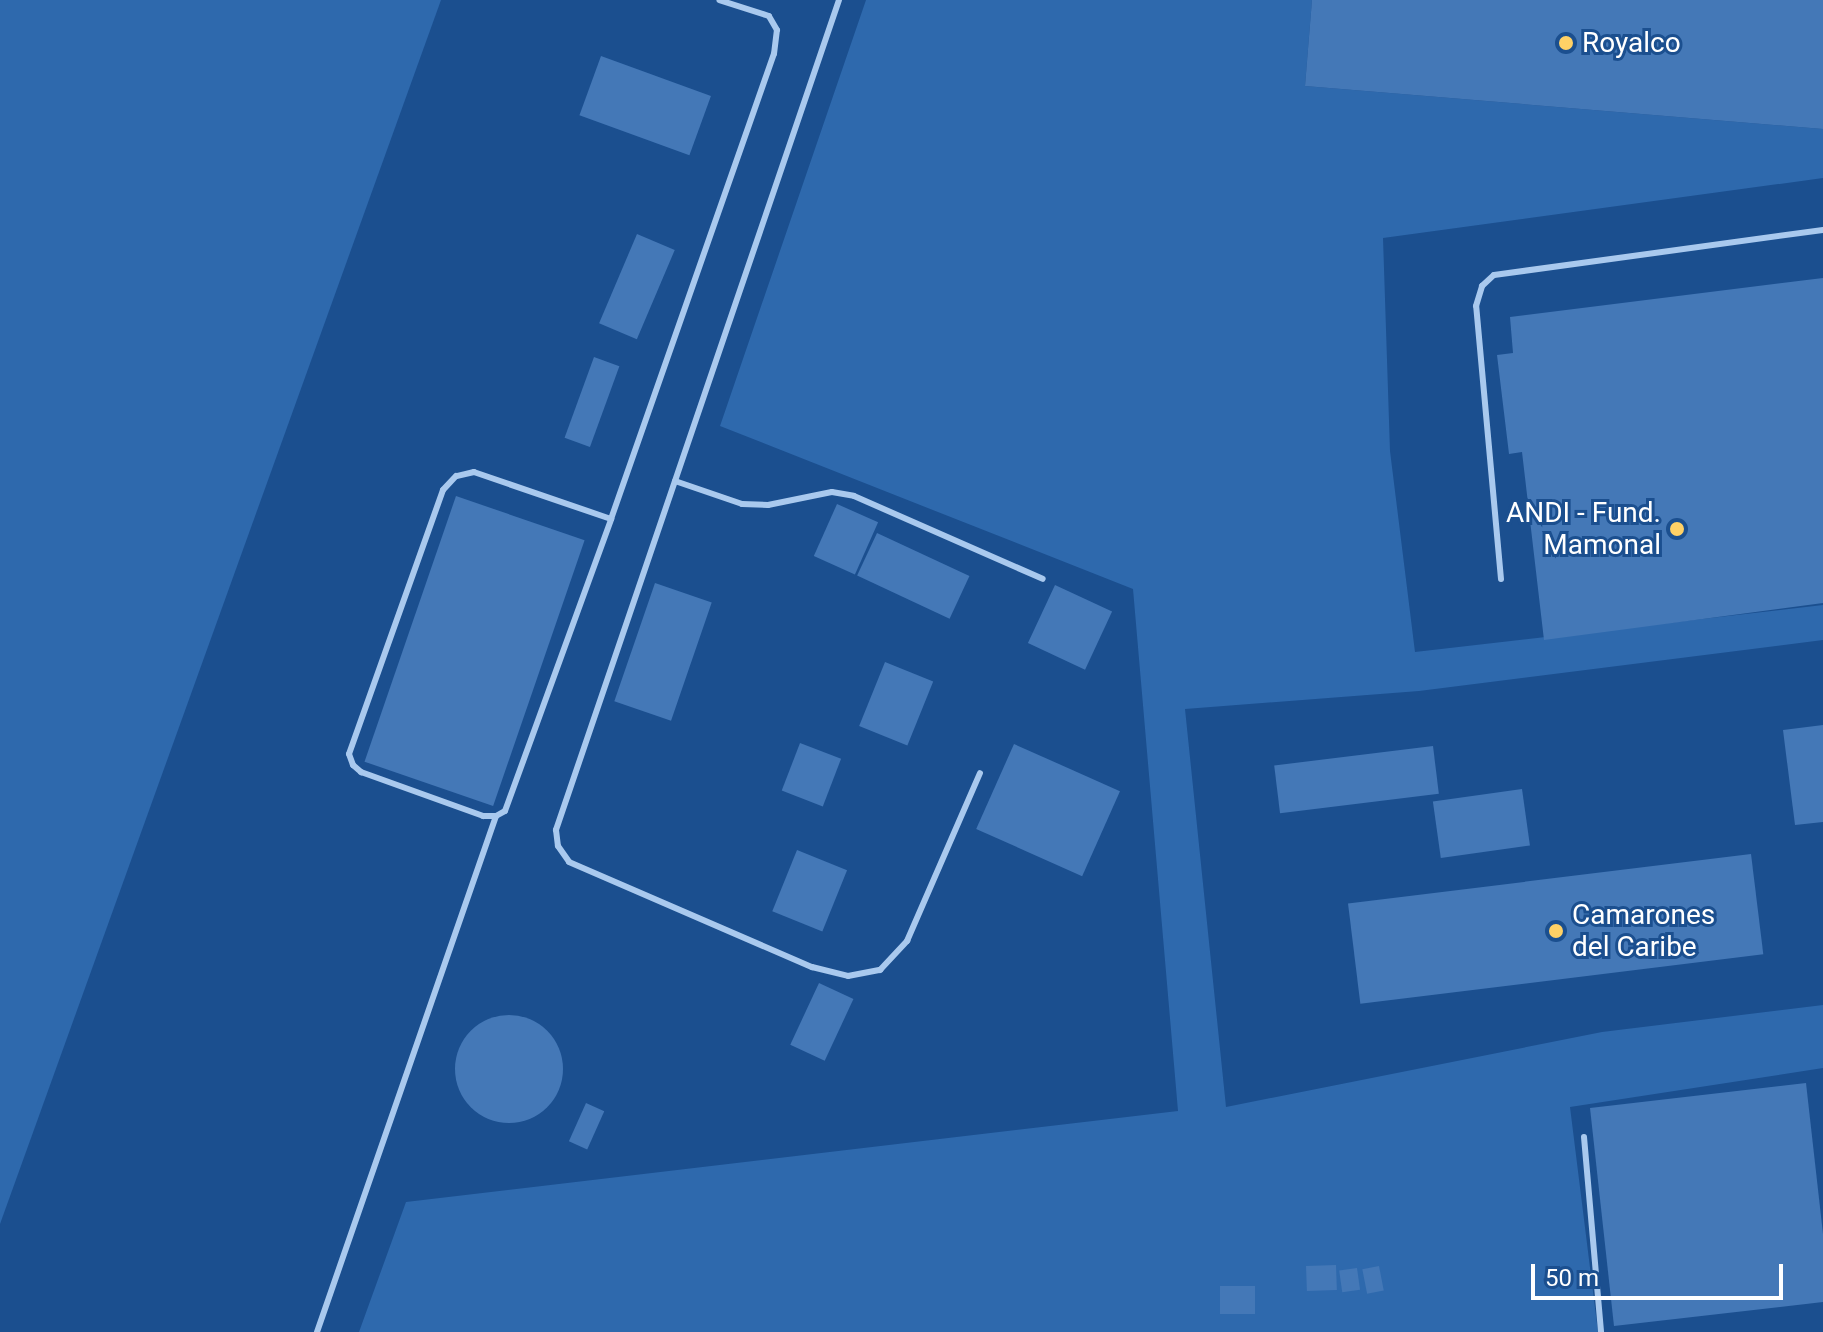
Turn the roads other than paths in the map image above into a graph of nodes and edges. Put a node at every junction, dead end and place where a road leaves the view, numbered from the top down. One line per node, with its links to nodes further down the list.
1 (719, 0): 5 (lane)
2 (839, 0): 4 (lane)
3 (1823, 230): 7 (lane)
4 (675, 481): 6 (lane); 8 (lane)
5 (611, 519): 9 (lane); 9 (lane)
6 (1043, 579)
7 (1501, 579)
8 (980, 773)
9 (496, 816): 11 (lane)
10 (1584, 1137): 12 (lane)
11 (317, 1332)
12 (1601, 1332)

